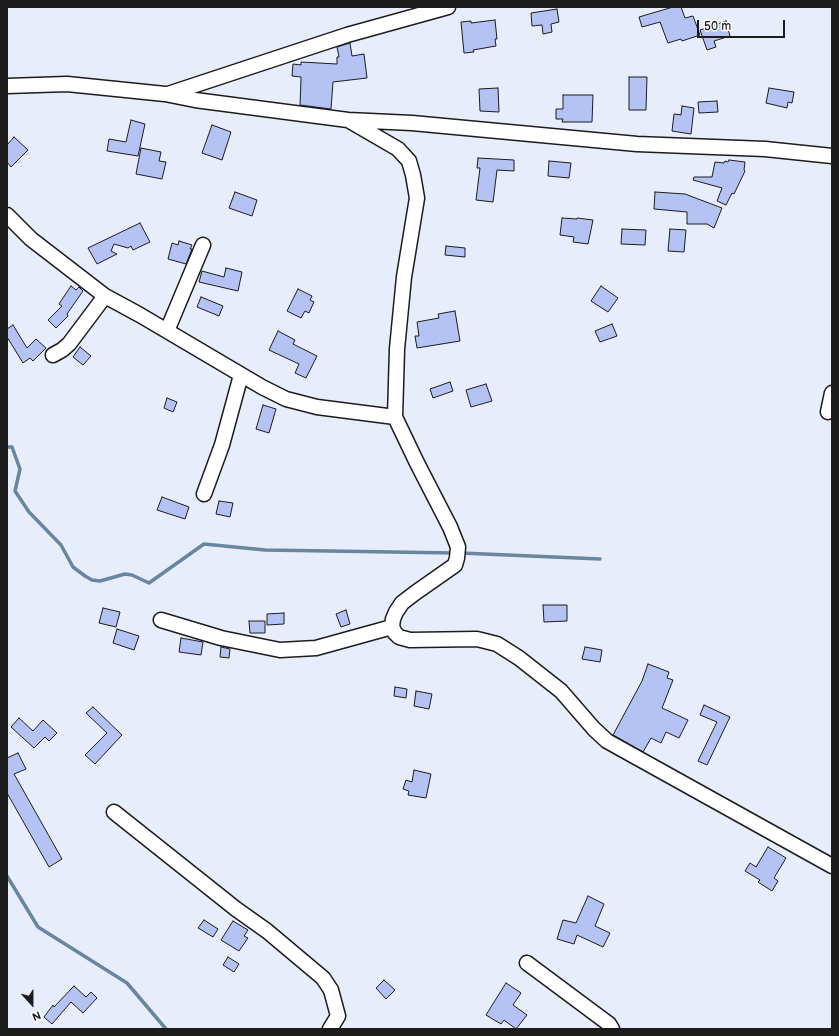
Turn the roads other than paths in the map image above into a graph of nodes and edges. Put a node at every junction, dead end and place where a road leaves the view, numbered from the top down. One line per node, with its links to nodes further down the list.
1 (448, 7): 3 (street)
2 (7, 86): 3 (street)
3 (165, 94): 4 (street)
4 (348, 120): 5 (street); 14 (street)
5 (832, 156)
6 (7, 215): 8 (street)
7 (203, 245): 9 (street)
8 (105, 296): 9 (street); 10 (street)
9 (167, 331): 11 (street)
10 (53, 355)
11 (241, 375): 14 (street); 15 (street)
12 (832, 394): 13 (street)
13 (828, 412)
14 (395, 417): 17 (street)
15 (204, 494)
16 (161, 620): 17 (street)
17 (392, 627): 19 (street)
18 (114, 812): 21 (street)
19 (832, 866)
20 (527, 963): 22 (street)
21 (330, 1029)
22 (612, 1029)

